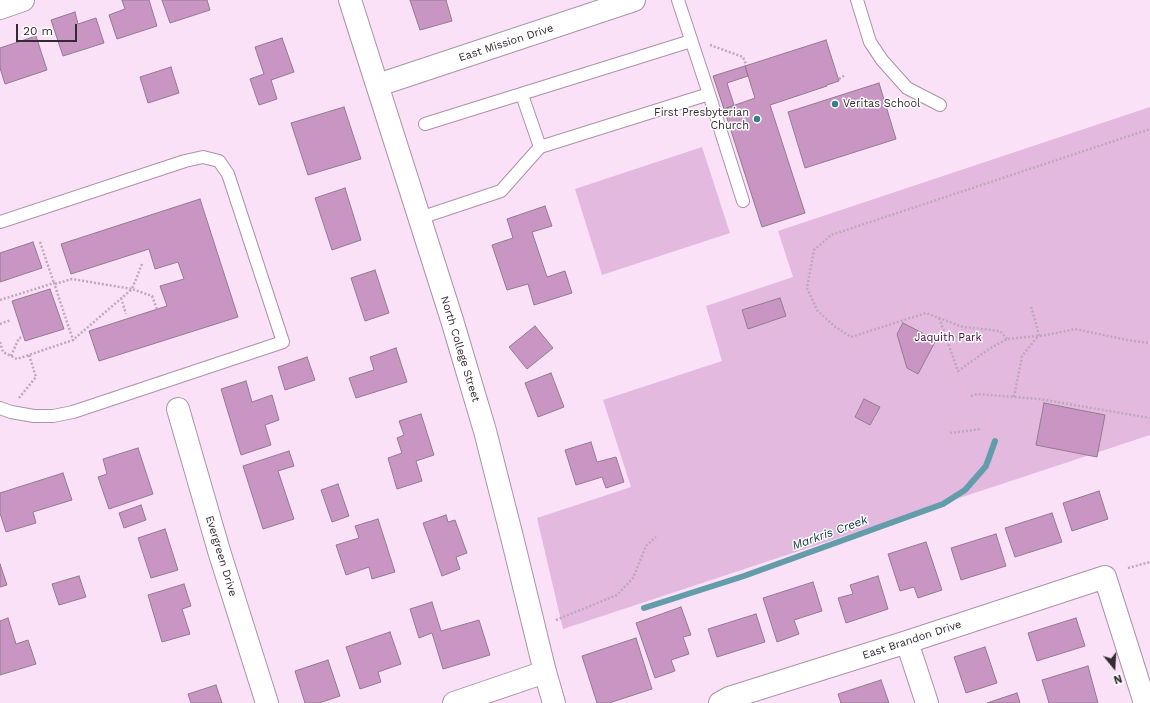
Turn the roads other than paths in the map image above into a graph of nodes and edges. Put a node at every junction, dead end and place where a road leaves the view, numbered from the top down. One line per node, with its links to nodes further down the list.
1 (23, 0): 6 (street)
2 (350, 0): 8 (street, North College Street)
3 (634, 0): 8 (street, East Mission Drive)
4 (678, 0): 7 (lane)
5 (857, 0): 11 (lane)
6 (0, 8)
7 (691, 41): 9 (lane); 10 (lane)
8 (378, 85): 15 (street, North College Street)
9 (709, 94): 13 (lane); 14 (lane)
10 (522, 95): 12 (lane); 13 (lane)
11 (940, 105)
12 (425, 124)
13 (540, 147): 15 (lane)
14 (743, 201)
15 (420, 218): 20 (street, North College Street)
16 (0, 222): 17 (lane)
17 (0, 408)
18 (178, 409): 21 (street, Evergreen Drive)
19 (907, 642): 24 (street, East Brandon Drive); 25 (street); 26 (street, East Brandon Drive)
20 (545, 672): 22 (street); 23 (street, North College Street)
21 (267, 703)
22 (454, 703)
23 (554, 703)
24 (720, 703)
25 (927, 703)
26 (1145, 703)

